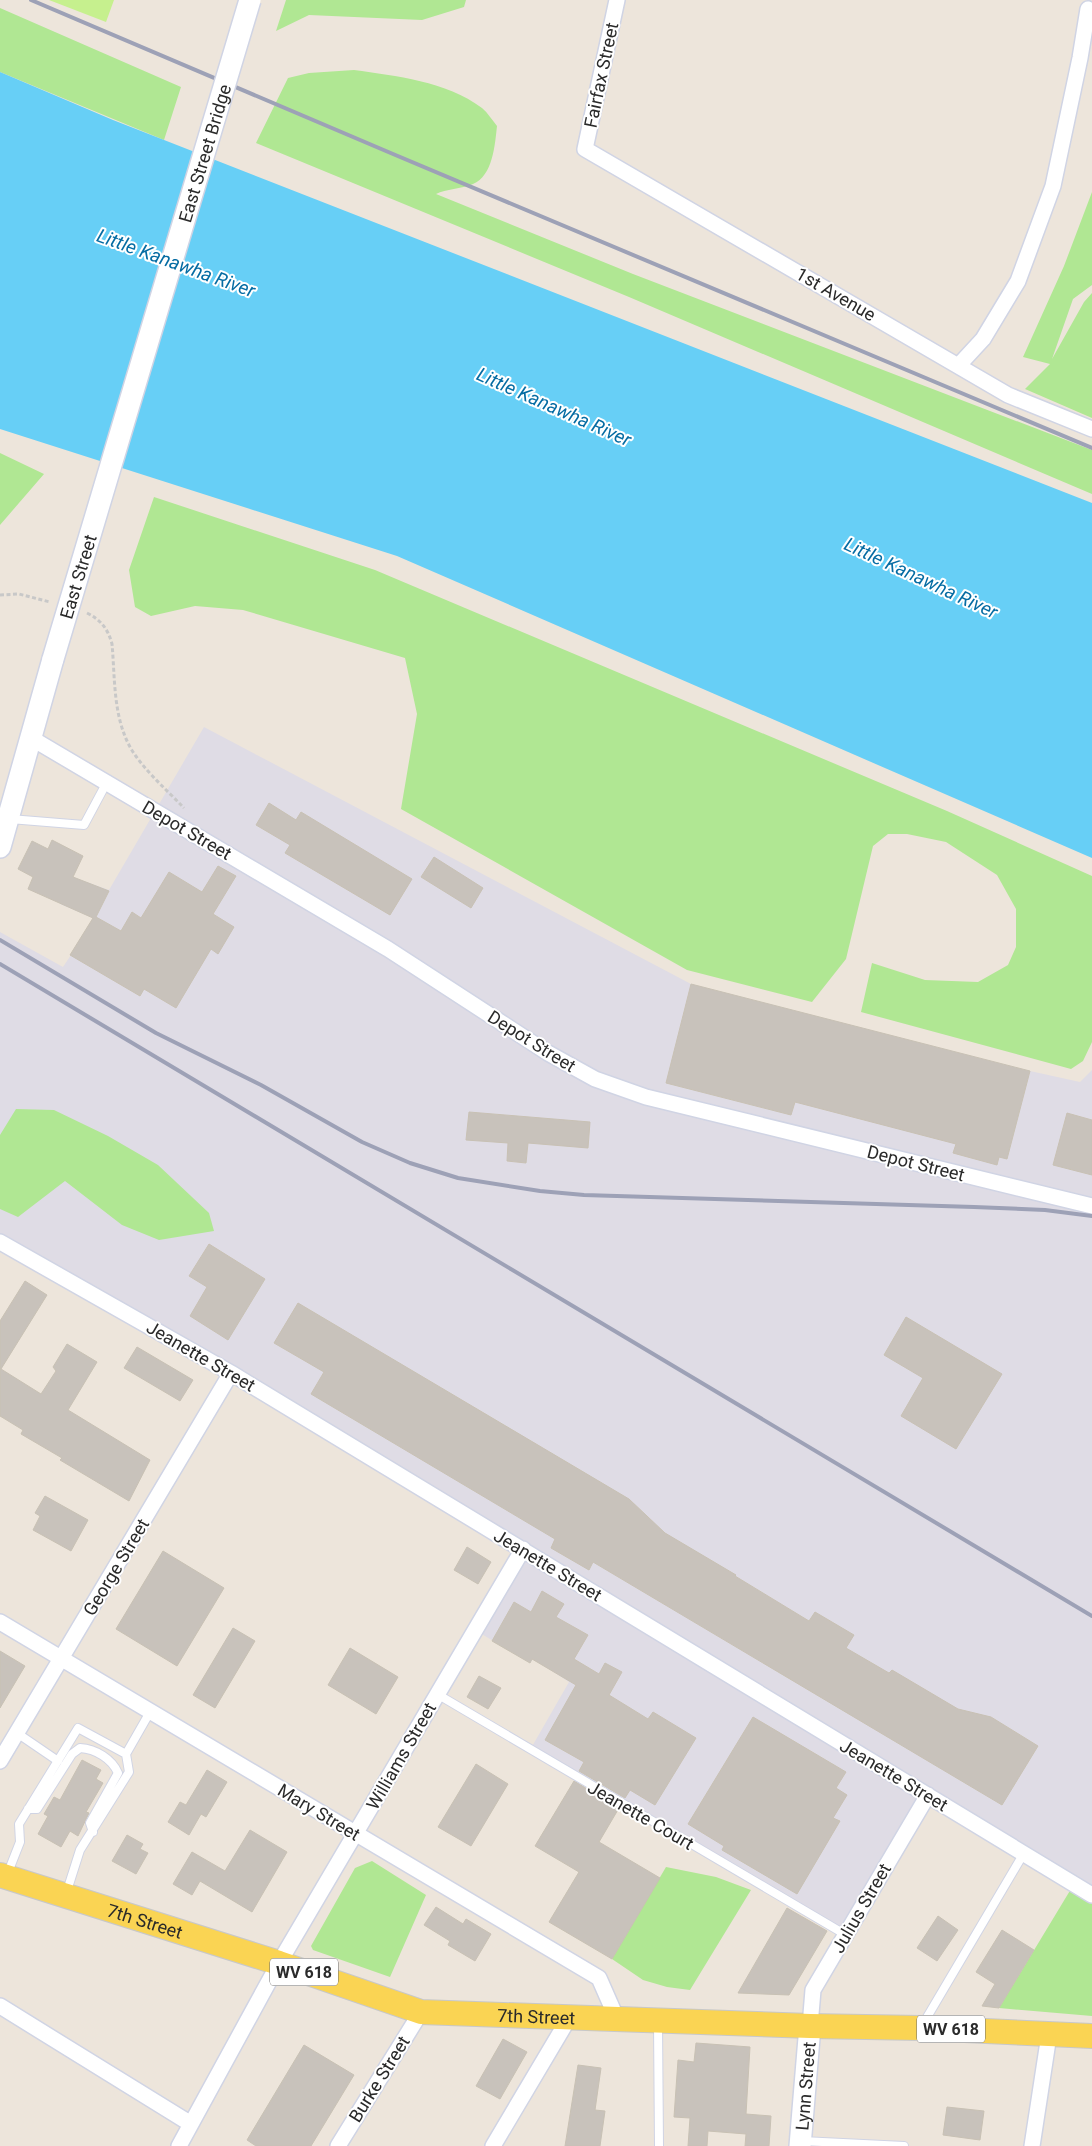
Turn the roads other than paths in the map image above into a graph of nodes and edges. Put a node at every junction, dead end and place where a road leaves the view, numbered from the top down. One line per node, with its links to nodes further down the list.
1 (250, 0): 5 (main road, East Street Bridge, bridge)
2 (617, 0): 4 (street, Fairfax Street)
3 (1088, 9): 6 (street)
4 (585, 149): 6 (street, 1st Avenue)
5 (158, 308): 8 (main road, East Street, bridge)
6 (959, 365): 7 (street, 1st Avenue)
7 (1092, 429)
8 (31, 738): 9 (street, Depot Street); 10 (main road, East Street)
9 (107, 782): 10 (lane); 12 (street, Depot Street)
10 (9, 807): 11 (main road, East Street)
11 (0, 847)
12 (1092, 1206)
13 (0, 1242): 14 (street, Jeanette Street)
14 (232, 1373): 15 (street, Jeanette Street); 17 (street, George Street)
15 (523, 1550): 18 (street, Williams Street); 24 (street, Jeanette Street)
16 (0, 1622): 17 (street, Mary Street)
17 (61, 1659): 19 (street, Mary Street); 20 (street, George Street)
18 (437, 1694): 27 (street, Williams Street); 32 (lane, Jeanette Court)
19 (150, 1712): 21 (lane); 27 (street, Mary Street)
20 (17, 1733): 22 (street, George Street); 23 (lane)
21 (126, 1754): 23 (lane); 26 (lane)
22 (0, 1761)
23 (58, 1761): 25 (lane)
24 (928, 1795): 28 (street, Jeanette Street); 32 (street, Julius Street)
25 (28, 1809): 26 (lane); 29 (lane)
26 (93, 1832): 31 (lane)
27 (356, 1834): 33 (street, Williams Street); 37 (street, Mary Street)
28 (1024, 1853): 30 (street, Jeanette Street); 40 (lane)
29 (3, 1876): 31 (main road, 7th Street / WV 618)
30 (1092, 1895)
31 (65, 1896): 33 (main road, 7th Street / WV 618)
32 (846, 1935): 39 (street, Julius Street)
33 (280, 1963): 35 (main road, 7th Street / WV 618); 43 (street, Williams Street)
34 (0, 2006): 43 (street)
35 (421, 2012): 36 (main road, 7th Street / WV 618); 46 (street, Burke Street)
36 (569, 2018): 37 (main road, 7th Street / WV 618); 47 (street)
37 (617, 2019): 38 (main road, 7th Street / WV 618)
38 (658, 2021): 39 (main road, 7th Street / WV 618); 48 (lane)
39 (810, 2026): 40 (main road, 7th Street / WV 618); 44 (main road, Lynn Street)
40 (921, 2028): 41 (main road, 7th Street / WV 618)
41 (1049, 2035): 42 (main road, 7th Street / WV 618); 50 (street)
42 (1092, 2036)
43 (191, 2124): 45 (street, Williams Street)
44 (800, 2144): 49 (lane)
45 (179, 2146)
46 (338, 2146)
47 (493, 2146)
48 (659, 2146)
49 (904, 2146)
50 (1032, 2146)

